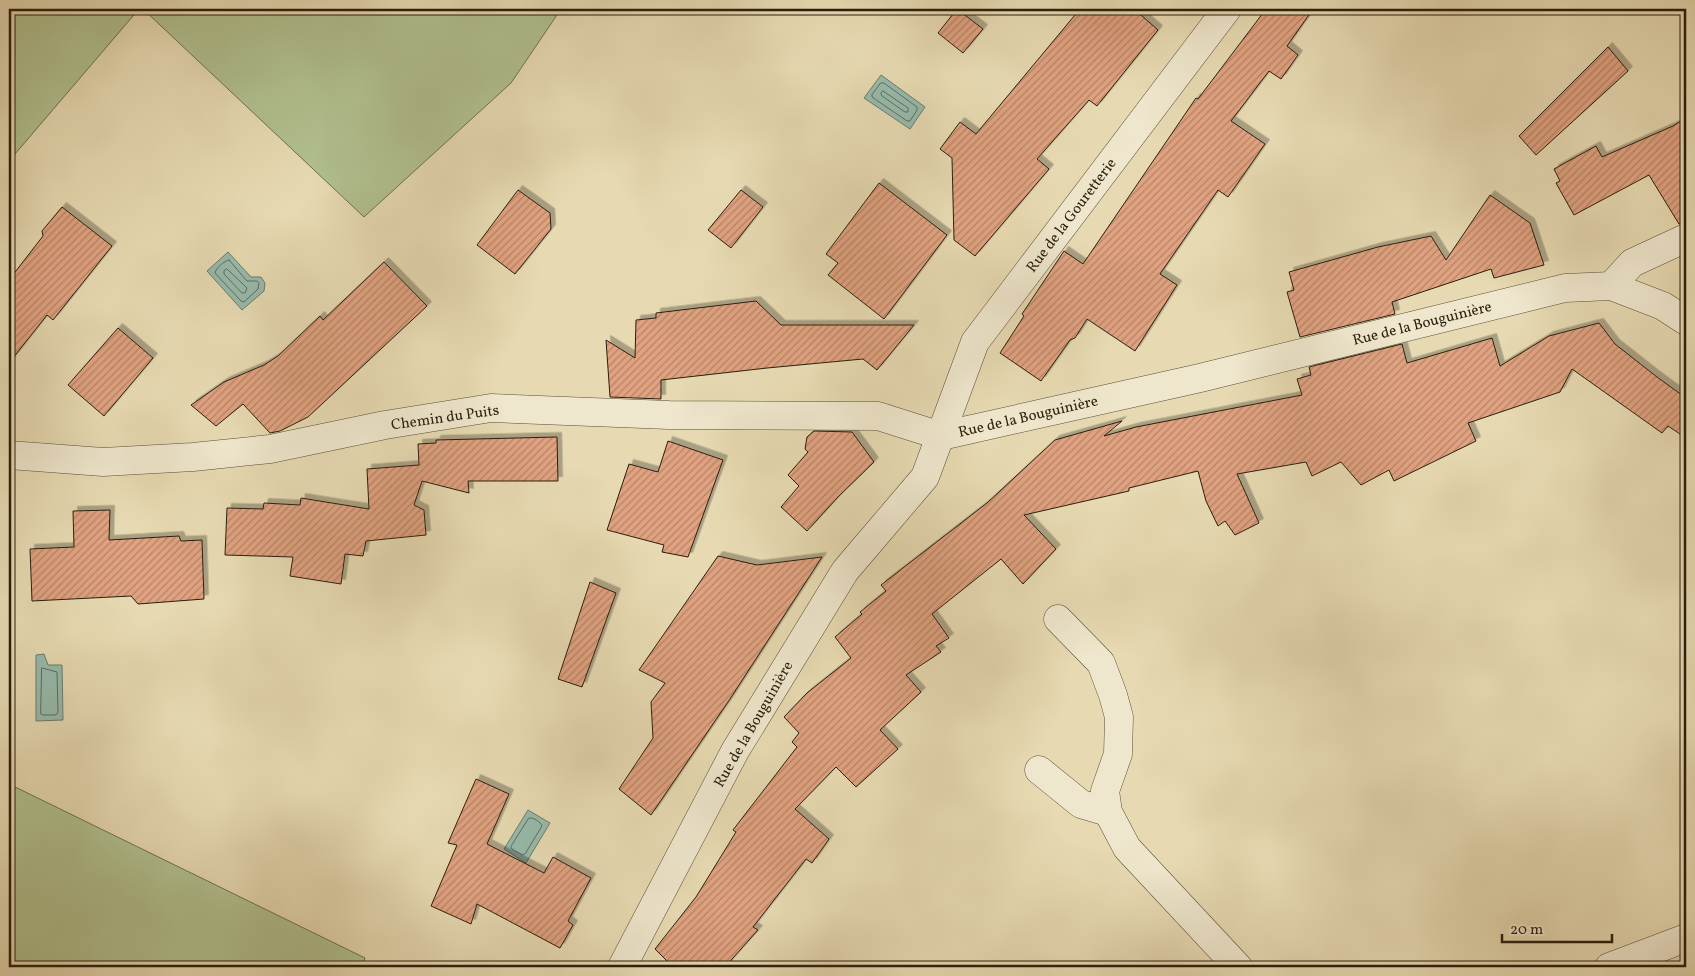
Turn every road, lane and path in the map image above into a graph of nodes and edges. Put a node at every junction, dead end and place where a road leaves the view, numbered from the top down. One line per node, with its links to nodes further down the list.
1 (1227, 9): 5 (street, Rue de la Gouretterie)
2 (1686, 238): 3 (street)
3 (1611, 286): 4 (street, Rue de la Bouguinière); 5 (street, Rue de la Bouguinière)
4 (1686, 321)
5 (941, 436): 6 (street, Chemin du Puits); 11 (street, Rue de la Bouguinière)
6 (9, 455)
7 (1058, 618): 9 (street)
8 (1039, 770): 9 (street)
9 (1108, 812): 12 (street)
10 (1686, 938): 13 (street)
11 (622, 967)
12 (1238, 967)
13 (1609, 967)

